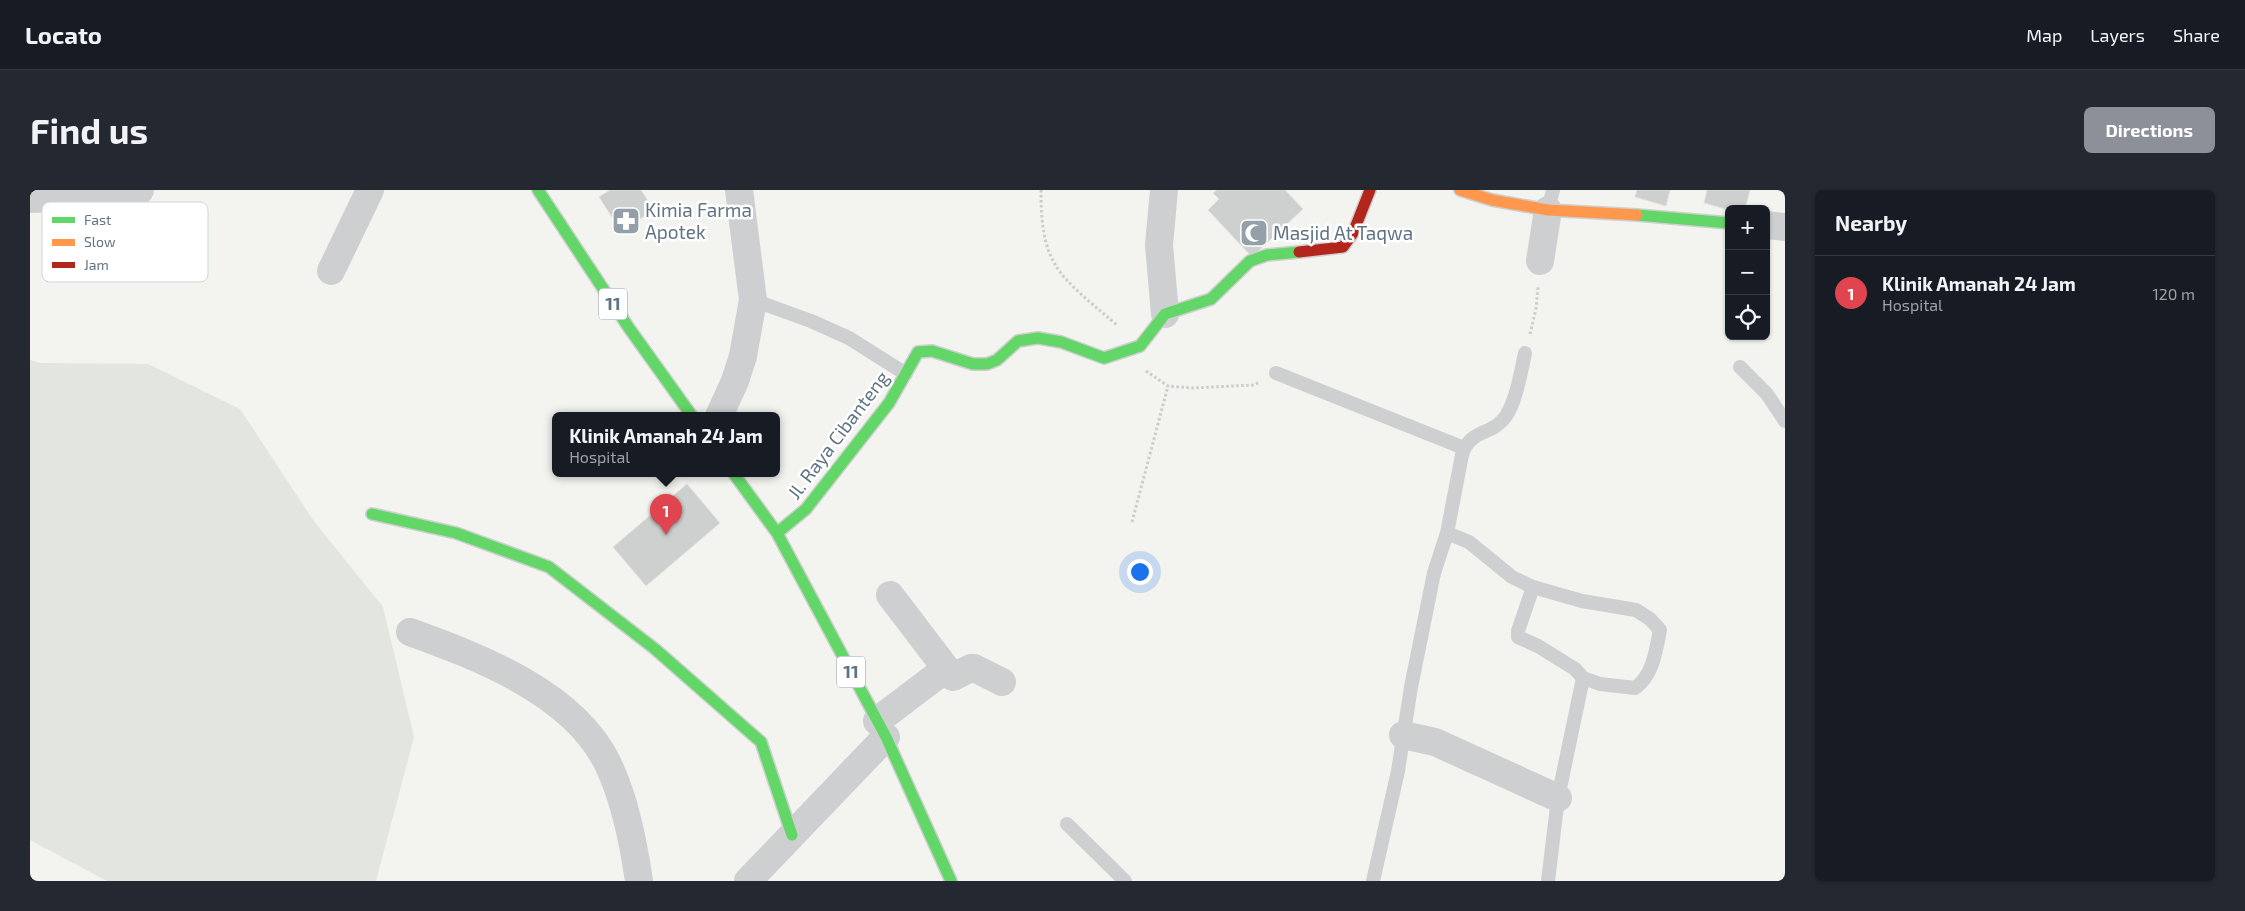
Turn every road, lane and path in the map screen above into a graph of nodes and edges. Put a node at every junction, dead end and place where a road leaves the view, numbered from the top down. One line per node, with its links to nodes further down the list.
1 (140, 190): 9 (street)
2 (370, 190): 15 (street)
3 (538, 190): 23 (main road, 11)
4 (740, 190): 16 (street)
5 (1041, 190): 18 (path)
6 (1164, 190): 17 (street)
7 (1370, 190): 17 (main road)
8 (1460, 190): 10 (main road)
9 (30, 199)
10 (1551, 200): 11 (main road); 14 (street)
11 (1725, 223)
12 (1770, 225): 13 (street)
13 (1785, 227)
14 (1540, 261): 19 (path)
15 (331, 272)
16 (753, 300): 22 (lane); 24 (street)
17 (1166, 314): 18 (main road)
18 (1140, 346): 22 (main road, Jl. Raya Cibanteng)
19 (1525, 353): 26 (lane)
20 (1740, 367): 25 (lane)
21 (1276, 373): 26 (lane); 29 (path)
22 (906, 374): 30 (main road, Jl. Raya Cibanteng)
23 (689, 412)
24 (721, 412)
25 (1785, 421)
26 (1464, 448): 31 (lane)
27 (736, 477): 30 (main road, 11)
28 (372, 514): 42 (main road)
29 (1132, 522)
30 (777, 533): 38 (main road, 11)
31 (1448, 533): 32 (lane); 39 (lane)
32 (1533, 587): 36 (lane); 36 (lane)
33 (890, 595): 35 (street)
34 (410, 632): 43 (street)
35 (948, 671): 37 (street); 38 (street)
36 (1583, 678): 40 (lane)
37 (1002, 682)
38 (881, 729): 42 (street); 45 (main road, 11)
39 (1403, 735): 40 (street); 47 (lane)
40 (1558, 798): 48 (lane)
41 (1067, 824): 46 (lane)
42 (792, 836): 44 (street)
43 (639, 881)
44 (748, 881)
45 (951, 881)
46 (1125, 881)
47 (1373, 881)
48 (1548, 881)

